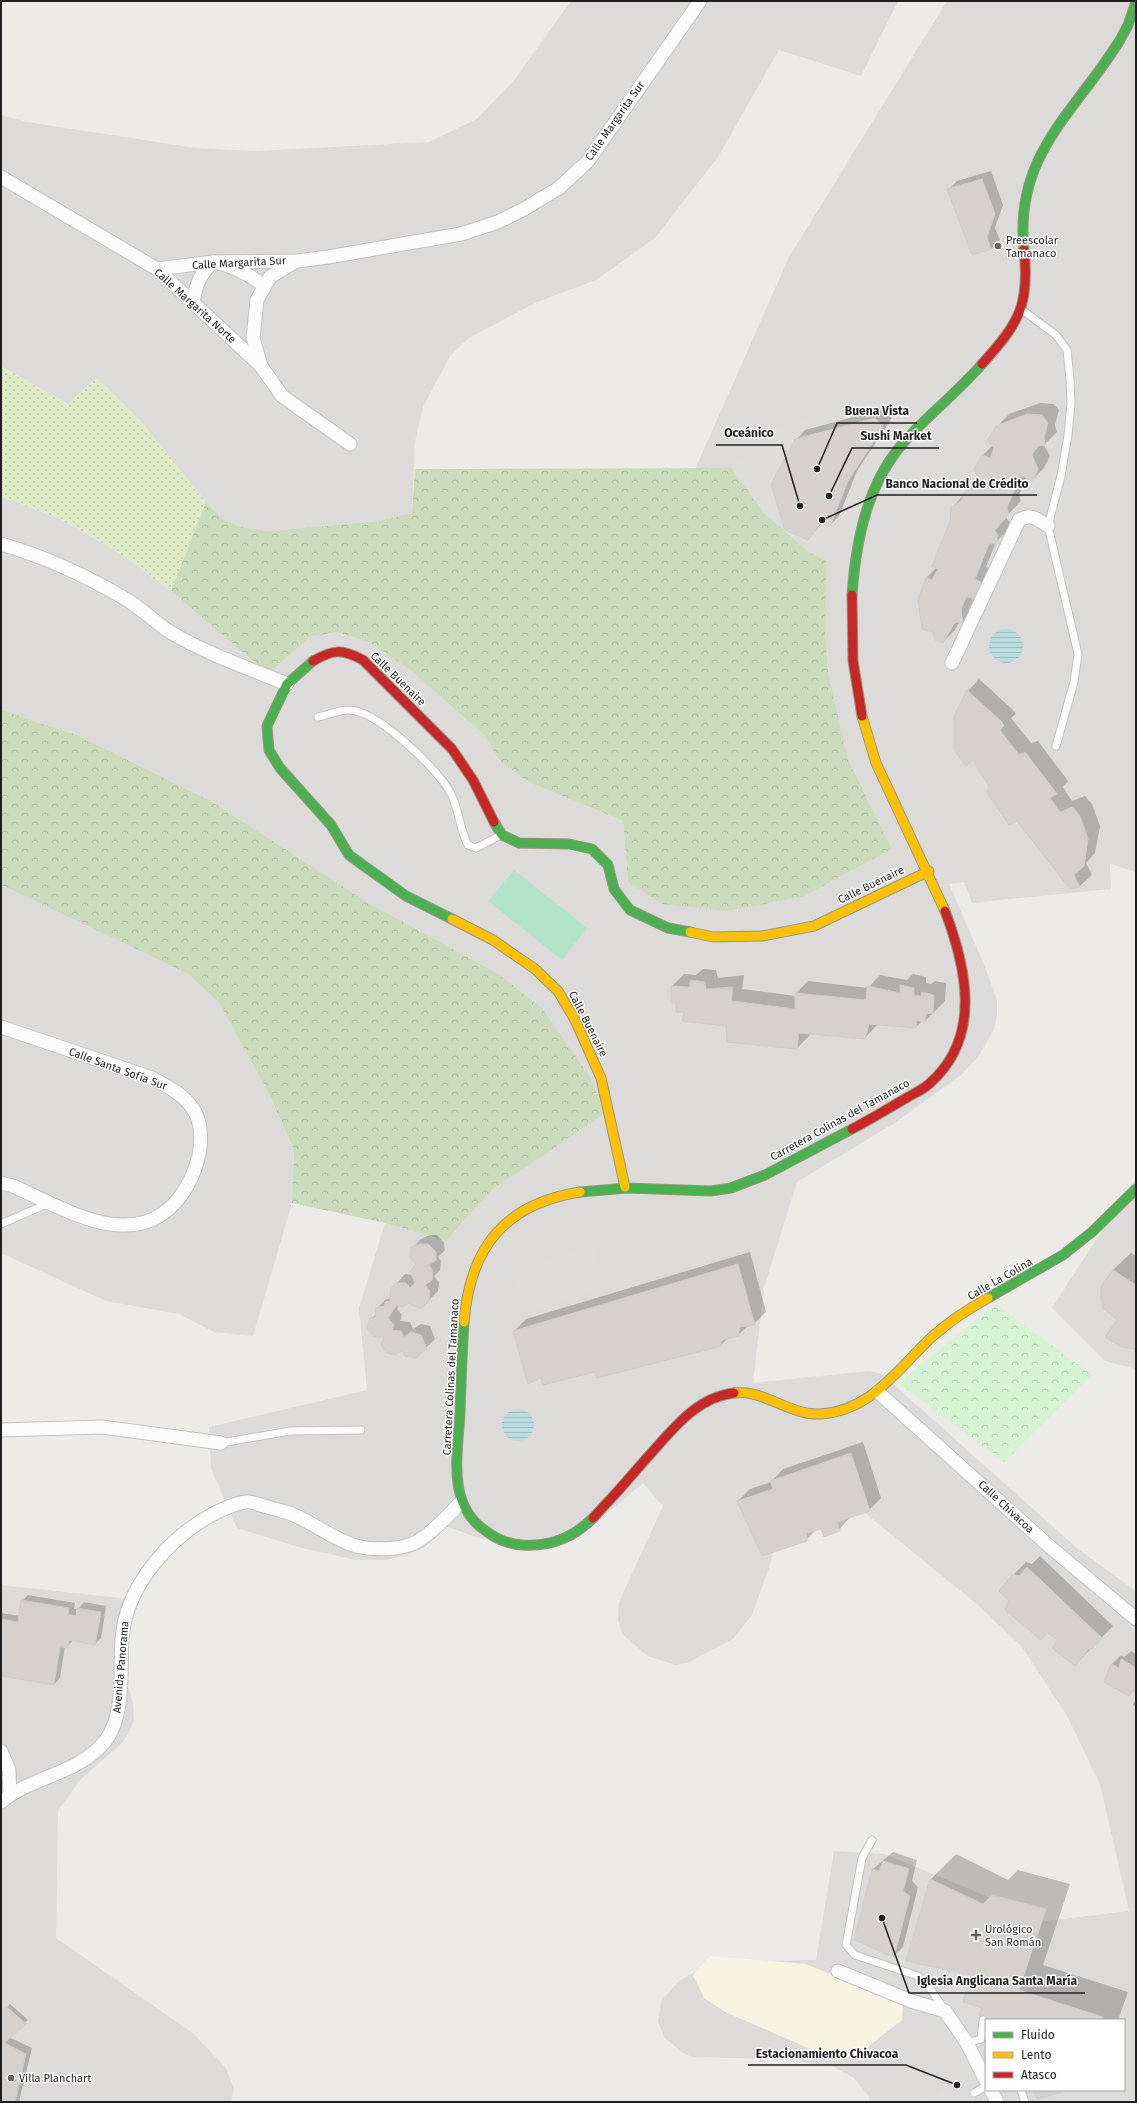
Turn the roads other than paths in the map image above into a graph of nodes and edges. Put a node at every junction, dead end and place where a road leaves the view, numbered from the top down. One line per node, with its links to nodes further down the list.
1 (700, 1): 4 (street, Calle Margarita Sur)
2 (1136, 2): 9 (street, Carretera Colinas del Tamanaco)
3 (1, 177): 6 (street, Calle Margarita Norte)
4 (297, 261): 5 (street, Calle Margarita Sur); 7 (street, Calle Margarita Sur)
5 (214, 262): 6 (street, Calle Margarita Sur); 7 (street); 8 (street)
6 (157, 269): 8 (street, Calle Margarita Norte)
7 (264, 286): 10 (street, Calle Margarita Sur)
8 (193, 302): 10 (street, Calle Margarita Norte)
9 (1022, 310): 12 (lane); 19 (street, Carretera Colinas del Tamanaco)
10 (261, 366): 11 (street, Calle Margarita Norte)
11 (350, 444)
12 (1048, 526): 14 (street); 17 (lane)
13 (1, 544): 15 (street)
14 (952, 662)
15 (287, 684): 18 (street, Calle Buenaire); 22 (street, Calle Buenaire)
16 (318, 717): 18 (lane)
17 (1056, 746)
18 (502, 835): 19 (street, Calle Buenaire)
19 (929, 871): 22 (street, Carretera Colinas del Tamanaco)
20 (1, 1027): 24 (street, Calle Santa Sofía Sur)
21 (1, 1183): 24 (street, Calle Santa Sofía Sur)
22 (625, 1188): 30 (street, Carretera Colinas del Tamanaco)
23 (1136, 1189): 26 (street, Calle La Colina)
24 (51, 1202): 25 (lane)
25 (1, 1224)
26 (878, 1392): 30 (street); 31 (street, Calle Chivacoa)
27 (1, 1430): 29 (street)
28 (361, 1430): 29 (lane)
29 (221, 1443)
30 (460, 1503): 33 (street, Avenida Panorama)
31 (1136, 1619)
32 (1, 1751): 33 (street)
33 (6, 1798)
34 (872, 1840): 36 (lane)
35 (838, 1971): 36 (street)
36 (945, 2011): 39 (street)
37 (983, 2020): 38 (lane)
38 (983, 2041): 39 (lane)
39 (967, 2043): 40 (street)
40 (985, 2079)
41 (985, 2087): 44 (lane)
42 (992, 2091): 45 (street)
43 (1021, 2091): 46 (lane)
44 (974, 2094)
45 (997, 2102)
46 (1025, 2102)

